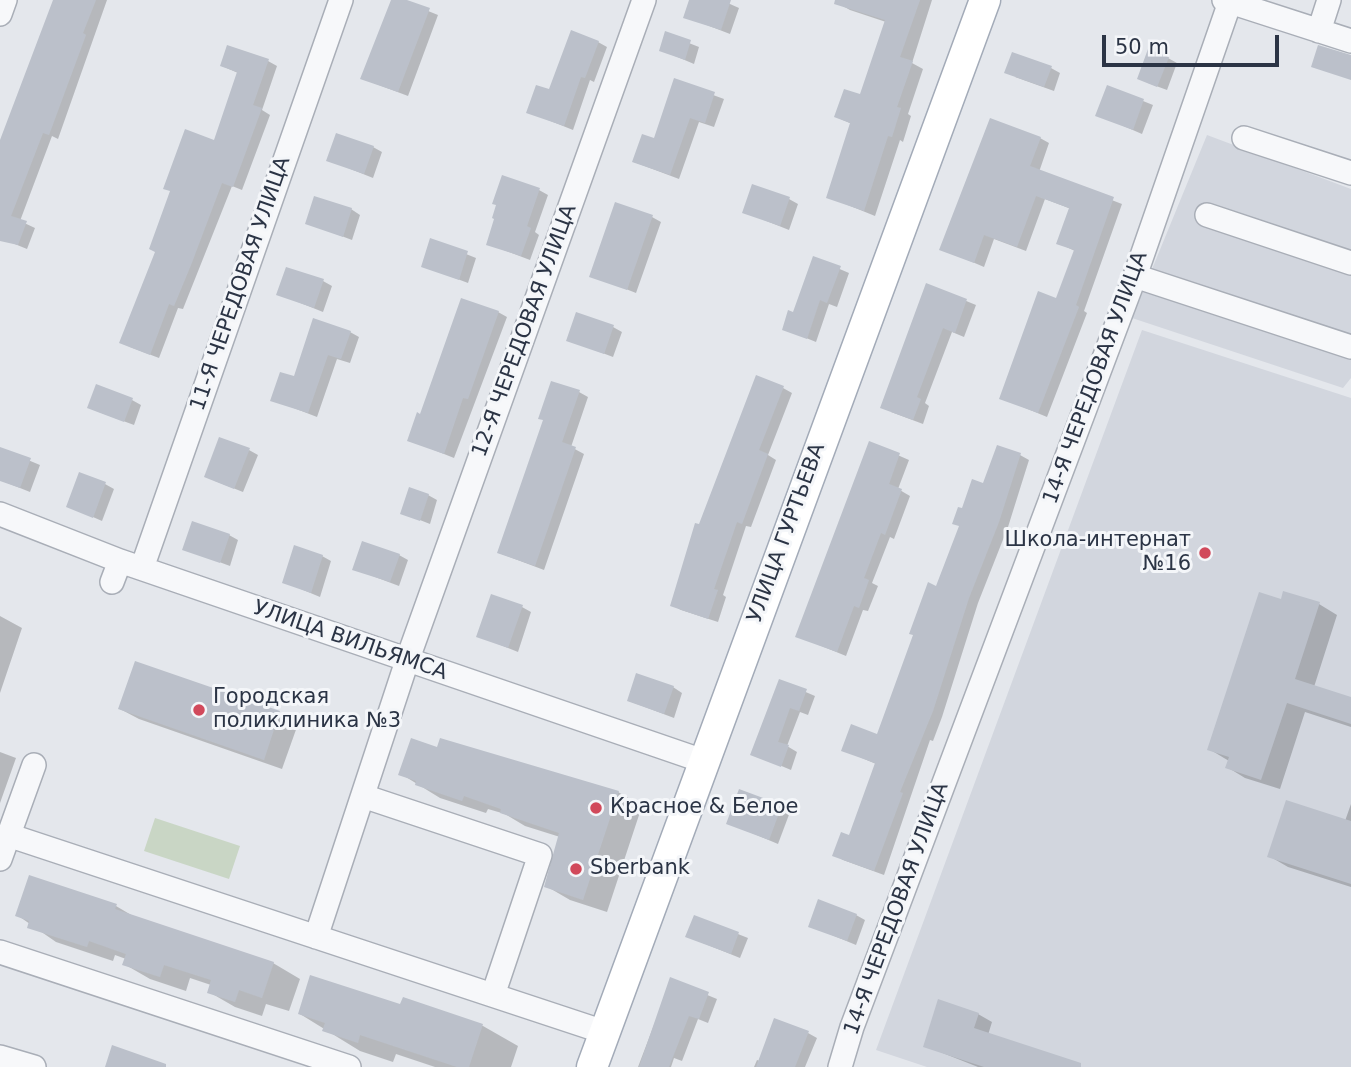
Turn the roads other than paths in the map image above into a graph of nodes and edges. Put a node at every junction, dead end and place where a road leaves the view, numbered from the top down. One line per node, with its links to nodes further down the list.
1 (5, 0): 7 (street)
2 (341, 0): 18 (street, 11-Я ЧЕРЕДОВАЯ УЛИЦА)
3 (644, 0): 20 (street, 12-Я ЧЕРЕДОВАЯ УЛИЦА)
4 (985, 0): 21 (main road, УЛИЦА ГУРТЬЕВА)
5 (1329, 0): 8 (street)
6 (1227, 1): 8 (street); 14 (street, 14-Я ЧЕРЕДОВАЯ УЛИЦА)
7 (0, 14)
8 (1319, 31): 9 (street)
9 (1351, 41)
10 (1244, 138): 11 (street)
11 (1351, 173)
12 (1207, 215): 13 (street)
13 (1351, 263)
14 (1135, 276): 15 (street); 34 (street, 14-Я ЧЕРЕДОВАЯ УЛИЦА)
15 (1351, 347)
16 (0, 514): 17 (street, УЛИЦА ВИЛЬЯМСА)
17 (120, 561): 18 (street, УЛИЦА ВИЛЬЯМСА); 19 (street)
18 (142, 569): 20 (street, УЛИЦА ВИЛЬЯМСА)
19 (112, 583)
20 (407, 661): 21 (street, УЛИЦА ВИЛЬЯМСА); 23 (street, 12-Я ЧЕРЕДОВАЯ УЛИЦА)
21 (703, 761): 29 (main road, УЛИЦА ГУРТЬЕВА)
22 (34, 765): 24 (street)
23 (363, 796): 26 (street, 12-Я ЧЕРЕДОВАЯ УЛИЦА); 28 (street)
24 (8, 835): 25 (street); 26 (street)
25 (0, 859)
26 (316, 937): 28 (street)
27 (0, 952): 32 (street)
28 (494, 995): 29 (street)
29 (604, 1032): 33 (main road, УЛИЦА ГУРТЬЕВА)
30 (0, 1057): 31 (street)
31 (34, 1067)
32 (349, 1067)
33 (592, 1067)
34 (840, 1067)

